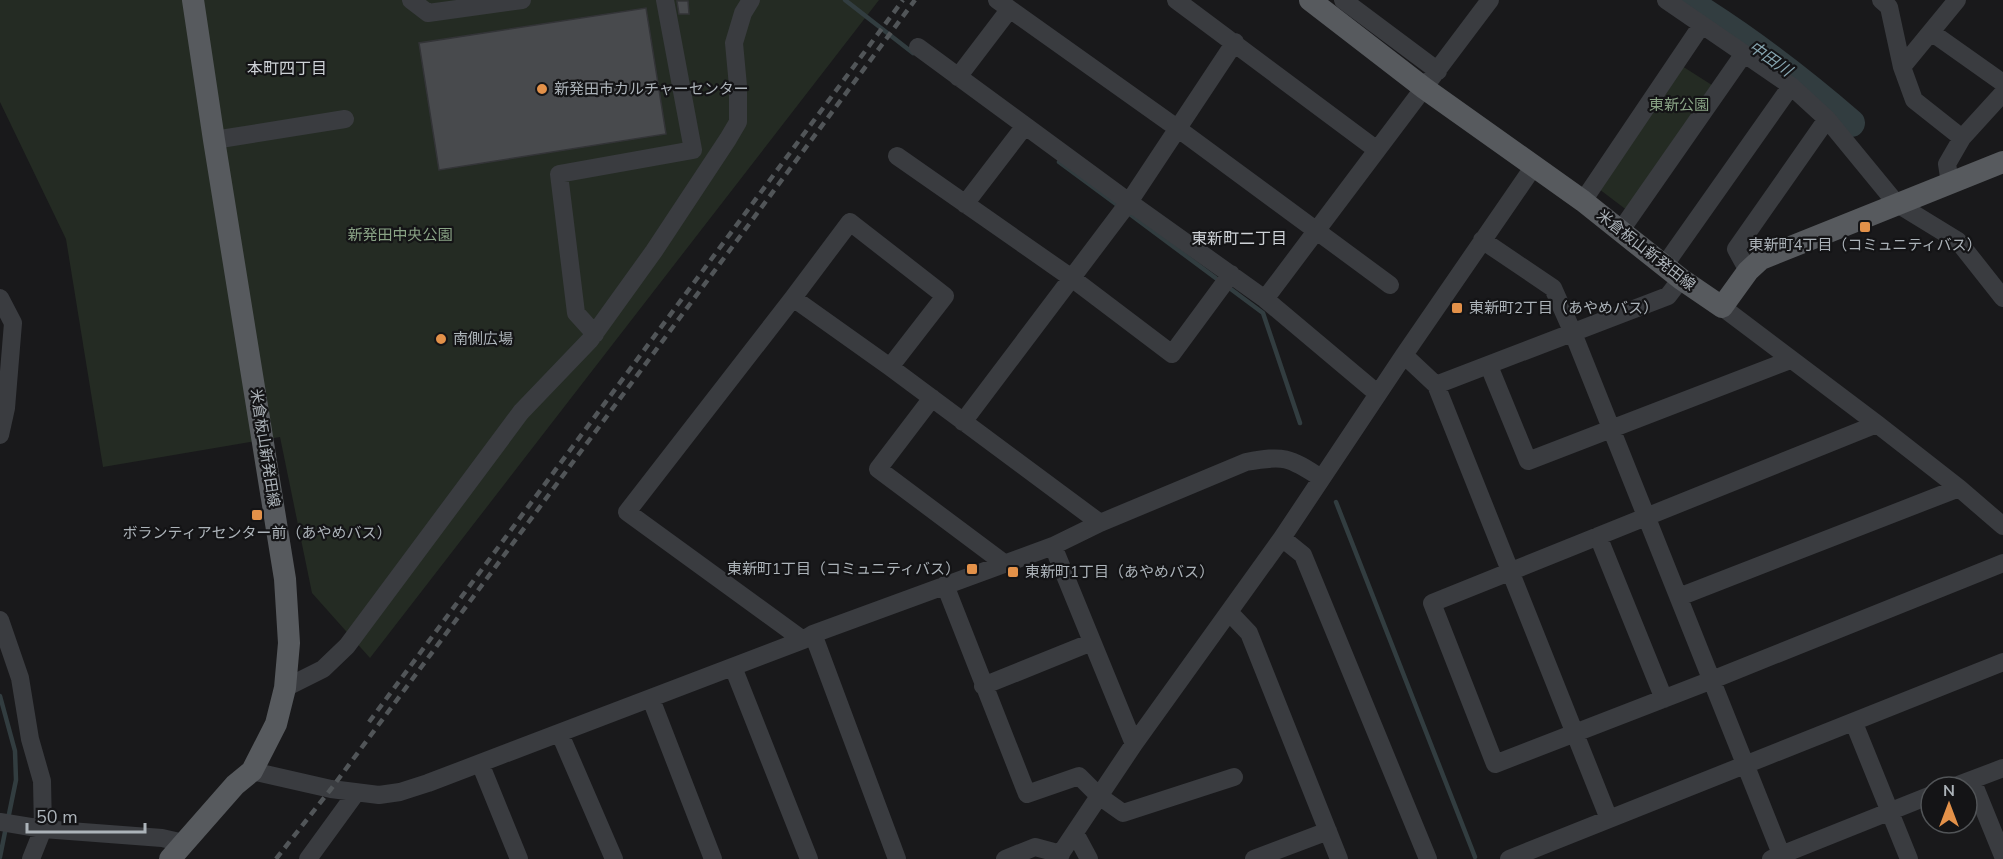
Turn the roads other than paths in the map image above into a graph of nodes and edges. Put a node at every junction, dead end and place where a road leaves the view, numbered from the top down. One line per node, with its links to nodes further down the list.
1 (193, 0): 30 (main road, 米倉板山新発田線)
2 (411, 0): 3 (street)
3 (522, 0)
4 (665, 0): 31 (street)
5 (751, 0): 35 (street)
6 (1176, 0): 16 (street)
7 (1310, 0): 21 (main road, 米倉板山新発田線)
8 (1343, 0): 21 (street)
9 (1490, 0): 21 (street)
10 (1666, 0): 14 (street)
11 (1957, 0): 15 (street)
12 (1888, 2): 19 (street)
13 (1003, 5): 20 (street); 28 (street)
14 (1701, 26): 18 (street); 38 (street)
15 (1931, 32): 19 (street); 22 (street)
16 (1235, 42): 28 (street); 32 (street)
17 (918, 47): 20 (street)
18 (1743, 55): 23 (street); 42 (street)
19 (1902, 67): 29 (street)
20 (958, 77): 27 (street)
21 (1431, 79): 32 (street); 36 (main road, 米倉板山新発田線)
22 (2003, 83)
23 (1791, 86): 26 (street); 46 (street)
24 (2003, 93): 29 (street)
25 (345, 119): 30 (street)
26 (1827, 119): 40 (street); 45 (street)
27 (1024, 126): 39 (street); 41 (street)
28 (1177, 128): 39 (street); 43 (street)
29 (1962, 138): 37 (street)
30 (214, 140): 90 (main road, 米倉板山新発田線)
31 (693, 150): 35 (street); 57 (street)
32 (1377, 150): 43 (street)
33 (897, 156): 41 (street)
34 (2003, 162): 37 (main road)
35 (711, 165): 57 (street)
36 (1534, 166): 38 (main road, 米倉板山新発田線); 44 (street)
37 (1950, 183): 40 (main road)
38 (1583, 201): 42 (main road, 米倉板山新発田線)
39 (1129, 202): 47 (street); 48 (street)
40 (1896, 203): 45 (main road); 49 (street)
41 (965, 204): 48 (street)
42 (1621, 230): 46 (main road, 米倉板山新発田線)
43 (1316, 231): 50 (street); 54 (street)
44 (1482, 240): 56 (street); 58 (street)
45 (1748, 271): 55 (main road)
46 (1673, 272): 55 (main road, 米倉板山新発田線); 56 (street)
47 (1230, 274): 48 (street); 54 (street)
48 (1072, 279): 65 (street)
49 (1997, 279): 53 (street)
50 (1390, 285)
51 (0, 298): 68 (street)
52 (793, 298): 61 (street); 61 (street); 84 (street)
53 (2003, 298)
54 (1265, 299): 63 (street)
55 (1722, 307): 59 (street)
56 (1573, 333): 60 (street); 67 (street)
57 (595, 334): 90 (street)
58 (1404, 355): 62 (street); 63 (street)
59 (1790, 360): 66 (street); 67 (street)
60 (1490, 366): 62 (street); 67 (street)
61 (890, 367): 64 (street)
62 (1436, 385): 79 (street)
63 (1378, 394): 69 (street)
64 (932, 398): 65 (street); 78 (street)
65 (963, 422): 73 (street)
66 (1877, 424): 70 (street); 71 (street)
67 (1611, 428): 71 (street)
68 (0, 435)
69 (1321, 478): 73 (street); 75 (street)
70 (1959, 488): 72 (street); 81 (street)
71 (1647, 517): 74 (street); 81 (street)
72 (2000, 520)
73 (1100, 523): 76 (street)
74 (1598, 537): 79 (street); 92 (street)
75 (1282, 538): 82 (street); 130 (street)
76 (1053, 546): 78 (street); 85 (street)
77 (2003, 563): 88 (street)
78 (1005, 564): 80 (street)
79 (1511, 571): 94 (street); 94 (street)
80 (945, 585): 84 (street); 89 (street)
81 (1679, 597): 88 (street)
82 (1229, 612): 96 (street); 111 (street)
83 (0, 620): 110 (street)
84 (808, 637): 87 (street); 125 (street)
85 (1092, 642): 89 (street); 96 (street)
86 (2003, 662): 93 (street)
87 (733, 667): 91 (street); 124 (street)
88 (1712, 680): 92 (street); 98 (street)
89 (983, 686): 104 (street)
90 (285, 688): 100 (main road, 米倉板山新発田線)
91 (651, 699): 95 (street); 123 (street)
92 (1664, 699): 94 (street)
93 (1854, 723): 98 (street); 107 (street)
94 (1574, 733): 108 (street)
95 (560, 734): 97 (street); 122 (street)
96 (1134, 744): 104 (street)
97 (480, 764): 103 (street); 121 (street)
98 (1746, 765): 108 (street); 117 (street)
99 (2003, 768): 102 (street)
100 (252, 771): 103 (street); 114 (main road, 米倉板山新発田線)
101 (1234, 777): 104 (street)
102 (1979, 777)
103 (356, 793): 113 (street)
104 (1099, 796): 112 (street)
105 (1979, 797): 116 (street)
106 (1919, 800): 107 (street)
107 (1889, 811): 117 (street); 132 (street)
108 (1609, 819): 131 (street)
109 (0, 822): 110 (street)
110 (43, 829): 114 (street); 118 (street)
111 (1328, 831): 128 (street); 129 (street)
112 (1075, 832): 115 (street); 127 (street)
113 (320, 842): 119 (street); 120 (street)
114 (177, 851)
115 (1059, 856): 126 (street)
116 (2003, 856)
117 (1778, 858)
118 (31, 859)
119 (308, 859)
120 (327, 859)
121 (519, 859)
122 (614, 859)
123 (712, 859)
124 (809, 859)
125 (897, 859)
126 (1005, 859)
127 (1089, 859)
128 (1254, 859)
129 (1339, 859)
130 (1428, 859)
131 (1509, 859)
132 (1909, 859)

